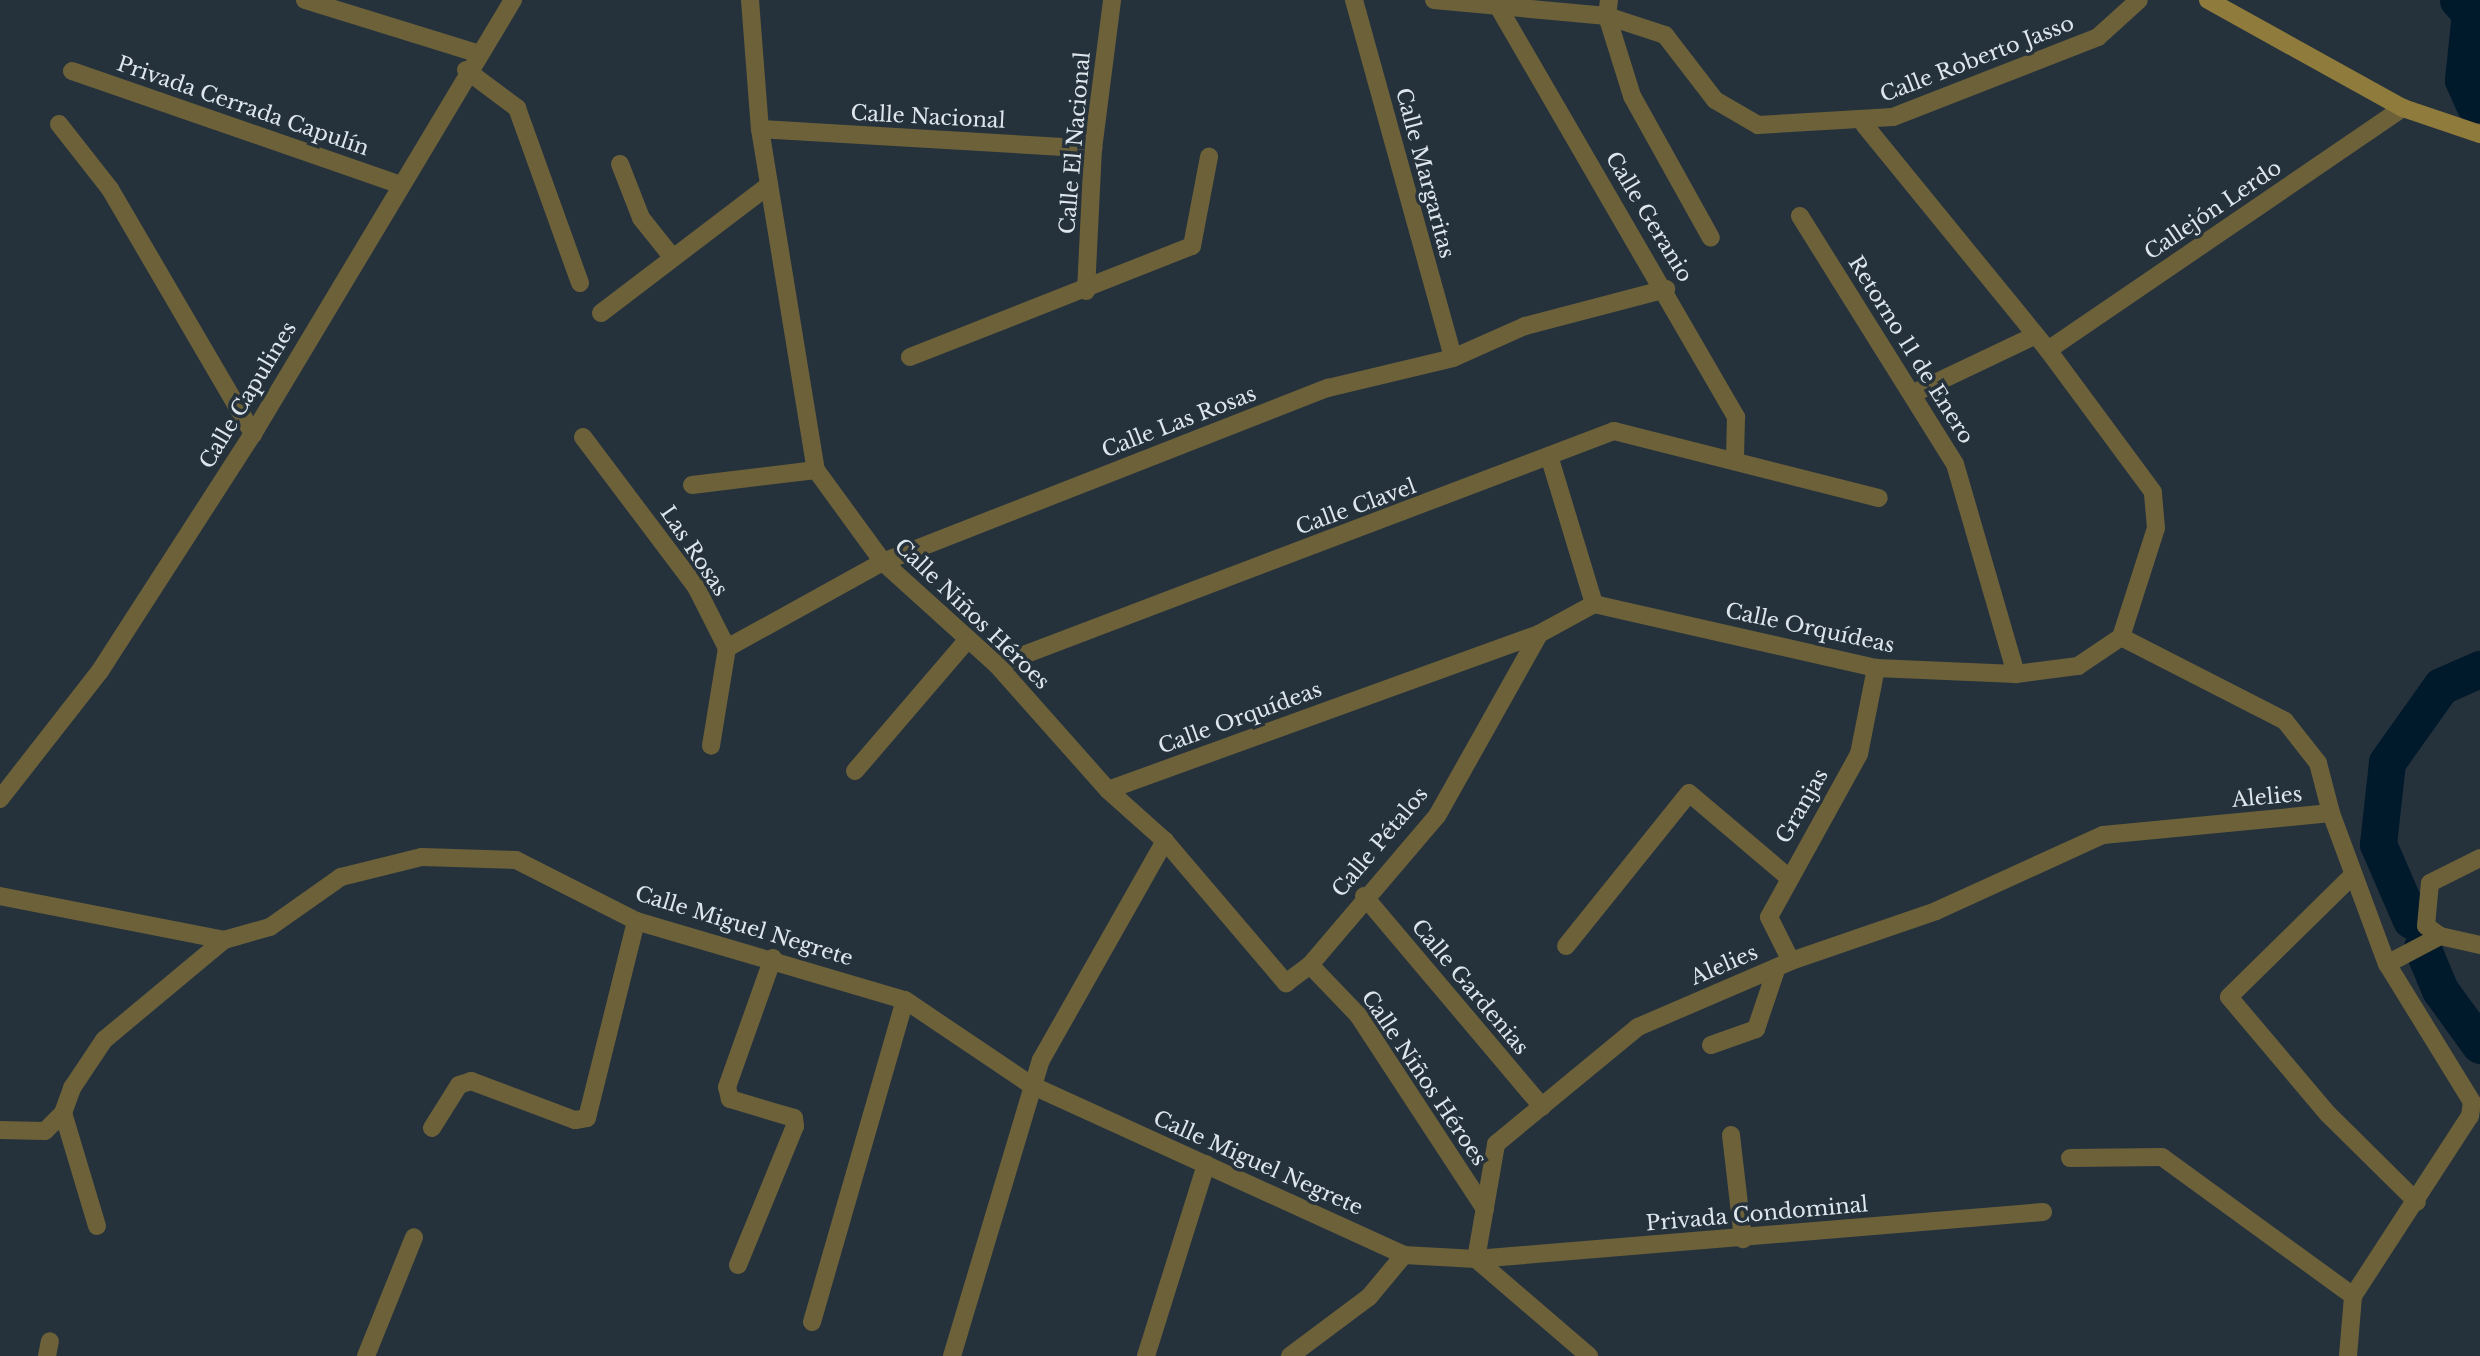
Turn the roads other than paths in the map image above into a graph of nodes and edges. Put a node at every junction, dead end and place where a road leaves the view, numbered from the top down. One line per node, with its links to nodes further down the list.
1 (305, 0): 11 (street)
2 (513, 0): 11 (street, Calle Capulines)
3 (750, 0): 17 (street, Calle Niños Héroes)
4 (1112, 0): 19 (street, Calle El Nacional)
5 (1354, 0): 34 (street, Calle Margaritas)
6 (1434, 0): 9 (street, Calle Roberto Jasso)
7 (2139, 0): 16 (street, Calle Roberto Jasso)
8 (2208, 0): 14 (main road)
9 (1499, 8): 10 (street, Calle Roberto Jasso); 28 (street, Calle Geranio)
10 (1608, 8): 16 (street, Calle Roberto Jasso); 25 (street)
11 (477, 53): 12 (street, Calle Capulines)
12 (466, 70): 22 (street, Calle Capulines); 27 (street)
13 (72, 71): 22 (street, Privada Cerrada Capulín)
14 (2403, 108): 18 (main road); 32 (street, Callejón Lerdo)
15 (59, 124): 36 (street)
16 (1864, 124): 31 (street)
17 (760, 129): 19 (street, Calle Nacional); 23 (street, Calle Niños Héroes)
18 (2480, 134)
19 (1093, 149): 29 (street, Calle El Nacional)
20 (1209, 157): 29 (street)
21 (620, 164): 26 (street)
22 (398, 184): 36 (street, Calle Capulines)
23 (769, 185): 26 (street); 40 (street, Calle Niños Héroes)
24 (1800, 216): 35 (street, Retorno 11 de Enero)
25 (1711, 238)
26 (673, 258): 30 (street)
27 (580, 283)
28 (1666, 289): 34 (street, Calle Las Rosas); 38 (street, Calle Geranio)
29 (1086, 291): 33 (street)
30 (601, 313)
31 (2036, 335): 32 (street); 35 (street)
32 (2048, 350): 46 (street)
33 (910, 357)
34 (1452, 358): 43 (street, Calle Las Rosas)
35 (1912, 394): 51 (street, Retorno 11 de Enero)
36 (253, 434): 55 (street, Calle Capulines)
37 (583, 437): 48 (street, Las Rosas)
38 (1735, 457): 39 (street, Calle Clavel); 42 (street, Calle Clavel)
39 (1550, 460): 44 (street); 49 (street, Calle Clavel)
40 (816, 470): 41 (street); 43 (street, Calle Niños Héroes)
41 (692, 485)
42 (1879, 498)
43 (883, 562): 47 (street, Calle Niños Héroes); 48 (street, Calle Las Rosas)
44 (1594, 604): 45 (street, Calle Orquídeas); 50 (street, Calle Orquídeas)
45 (1539, 634): 54 (street, Calle Orquídeas); 62 (street, Calle Pétalos)
46 (2121, 637): 51 (street, Calle Orquídeas); 56 (street)
47 (968, 639): 49 (street, Calle Niños Héroes); 53 (street)
48 (727, 648): 52 (street)
49 (997, 665): 54 (street, Calle Niños Héroes)
50 (1876, 668): 51 (street, Calle Orquídeas); 60 (street, Granjas)
51 (2016, 674)
52 (711, 746)
53 (855, 771)
54 (1108, 790): 57 (street, Calle Niños Héroes)
55 (0, 799)
56 (2331, 813): 59 (street); 69 (street, Alelies)
57 (1165, 841): 71 (street, Calle Niños Héroes); 74 (street)
58 (2480, 858): 64 (street)
59 (2353, 875): 70 (street); 82 (street)
60 (1787, 876): 67 (street); 69 (street, Granjas)
61 (0, 895): 65 (street, Calle Miguel Negrete)
62 (1364, 896): 71 (street, Calle Pétalos); 75 (street, Calle Gardenias)
63 (636, 921): 65 (street, Calle Miguel Negrete); 68 (street, Calle Miguel Negrete); 77 (street)
64 (2441, 936): 66 (street); 70 (street)
65 (224, 940): 76 (street)
66 (2480, 945)
67 (1566, 946)
68 (773, 958): 72 (street, Calle Miguel Negrete); 90 (street)
69 (1784, 964): 73 (street); 75 (street, Alelies)
70 (2387, 964): 82 (street)
71 (1310, 965): 83 (street, Calle Niños Héroes)
72 (905, 999): 74 (street, Calle Miguel Negrete); 92 (street)
73 (1711, 1045)
74 (1031, 1085): 81 (street, Calle Miguel Negrete); 94 (street)
75 (1542, 1107): 83 (street, Alelies)
76 (63, 1113): 78 (street); 85 (street)
77 (432, 1128)
78 (0, 1130)
79 (1731, 1135): 87 (street)
80 (2070, 1158): 91 (street)
81 (1206, 1164): 88 (street, Calle Miguel Negrete); 95 (street)
82 (2417, 1202): 91 (street)
83 (1485, 1209): 89 (street, Alelies)
84 (2043, 1212): 87 (street, Privada Condominal)
85 (97, 1226)
86 (414, 1237): 93 (street)
87 (1743, 1239): 89 (street, Privada Condominal)
88 (1404, 1255): 89 (street); 96 (street)
89 (1476, 1259): 97 (street)
90 (738, 1265)
91 (2353, 1296): 98 (street)
92 (812, 1322)
93 (366, 1356)
94 (952, 1356)
95 (1146, 1356)
96 (1290, 1356)
97 (1589, 1356)
98 (2348, 1356)

